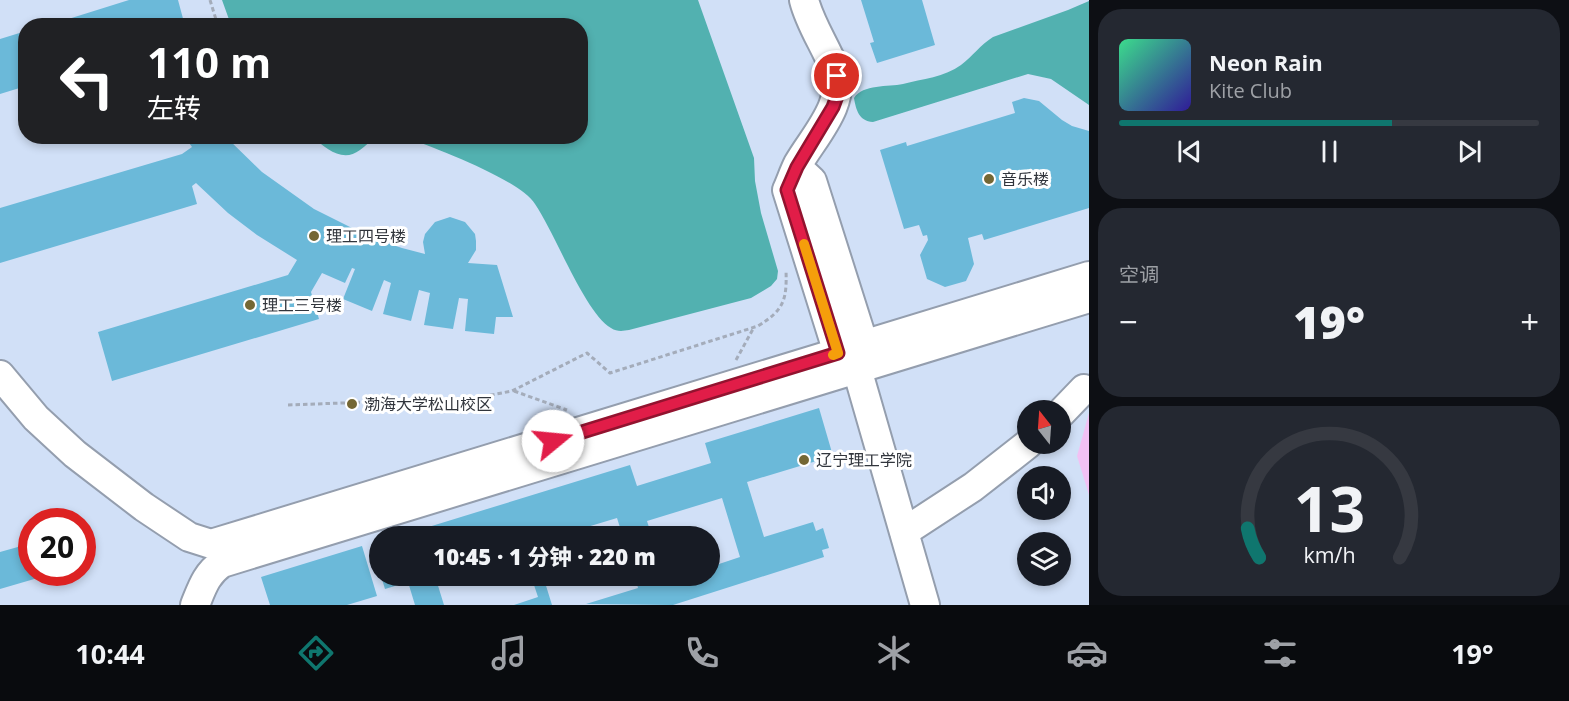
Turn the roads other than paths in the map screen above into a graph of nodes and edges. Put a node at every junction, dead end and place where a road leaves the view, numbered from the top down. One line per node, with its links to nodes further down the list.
1 (804, 0): 4 (lane)
2 (1089, 276): 4 (lane)
3 (1089, 298): 4 (lane)
4 (853, 356): 5 (lane); 9 (lane); 10 (lane)
5 (0, 375)
6 (1084, 389): 7 (lane)
7 (1071, 403)
8 (1017, 453): 9 (lane)
9 (904, 532): 11 (lane)
10 (195, 605)
11 (925, 605)

